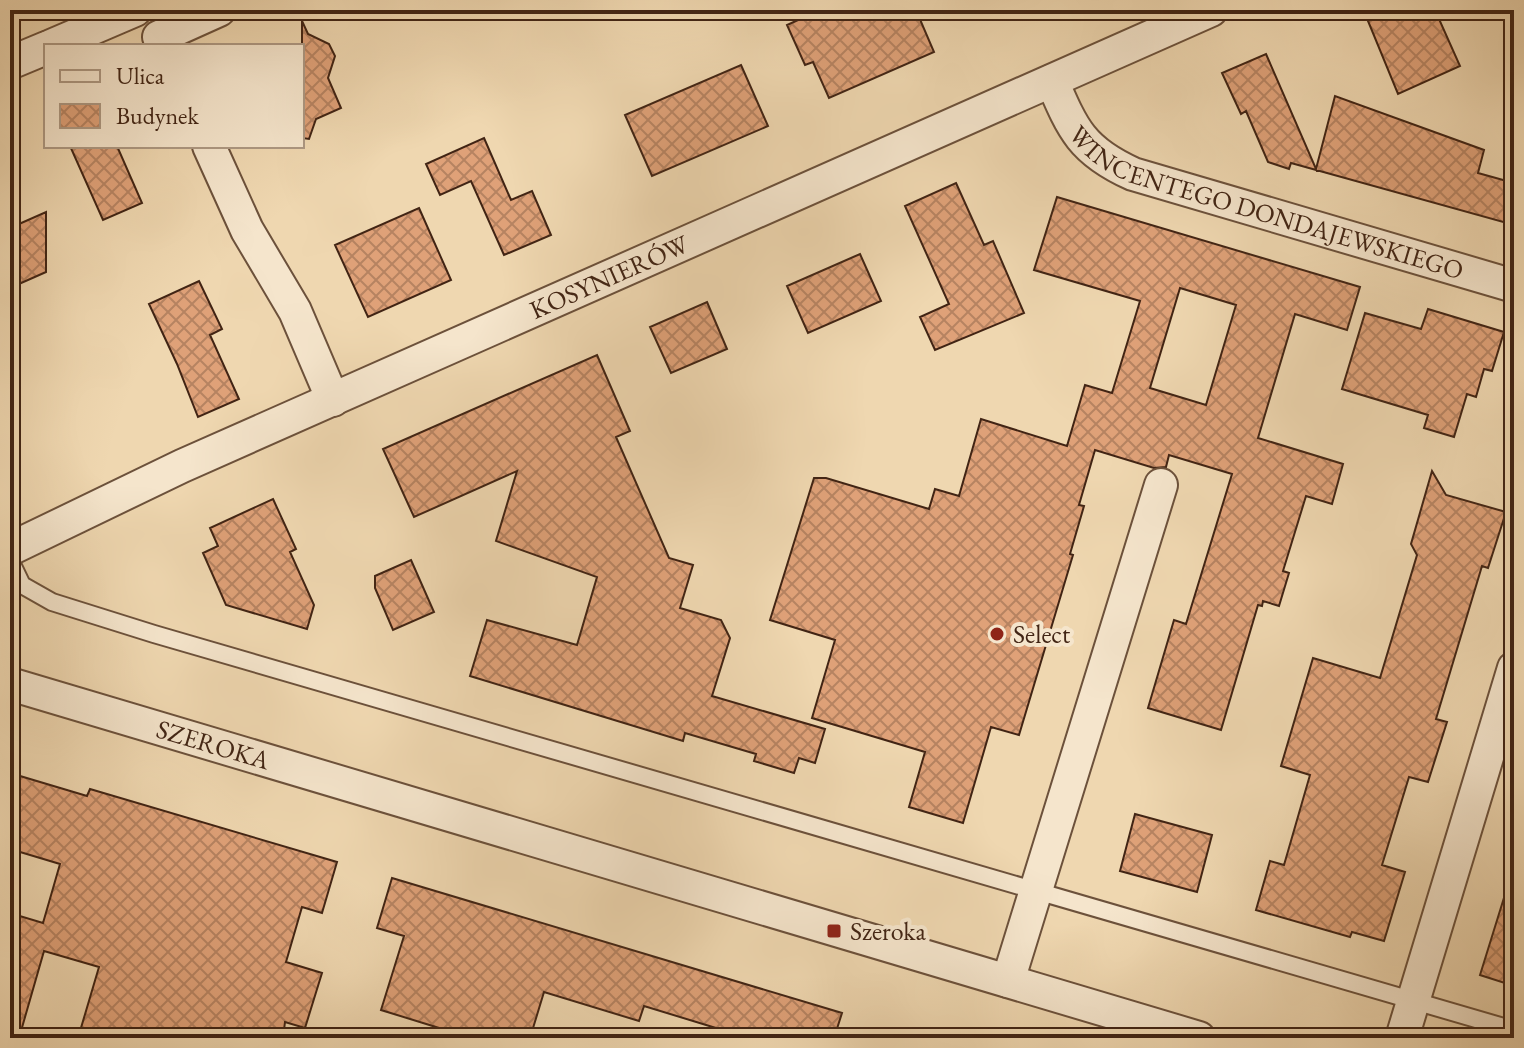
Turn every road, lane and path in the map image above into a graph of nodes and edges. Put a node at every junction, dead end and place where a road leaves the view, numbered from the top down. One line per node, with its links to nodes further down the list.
1 (135, 10): 5 (street)
2 (219, 10): 4 (street)
3 (1196, 13): 8 (street, KOSYNIERÓW)
4 (155, 31)
5 (55, 44)
6 (44, 49): 7 (street)
7 (10, 63)
8 (1052, 81): 10 (street, WINCENTEGO DONDAJEWSKIEGO); 11 (street, KOSYNIERÓW)
9 (210, 148): 11 (street)
10 (1514, 286)
11 (333, 400): 13 (street, KOSYNIERÓW)
12 (1161, 485): 17 (street)
13 (10, 549)
14 (10, 560): 17 (lane)
15 (1514, 668): 19 (street)
16 (10, 684): 18 (street, SZEROKA)
17 (1036, 892): 18 (street); 19 (lane)
18 (1008, 981): 21 (street, SZEROKA)
19 (1413, 1000): 20 (lane); 22 (street)
20 (1514, 1030)
21 (1199, 1038)
22 (1402, 1038)

